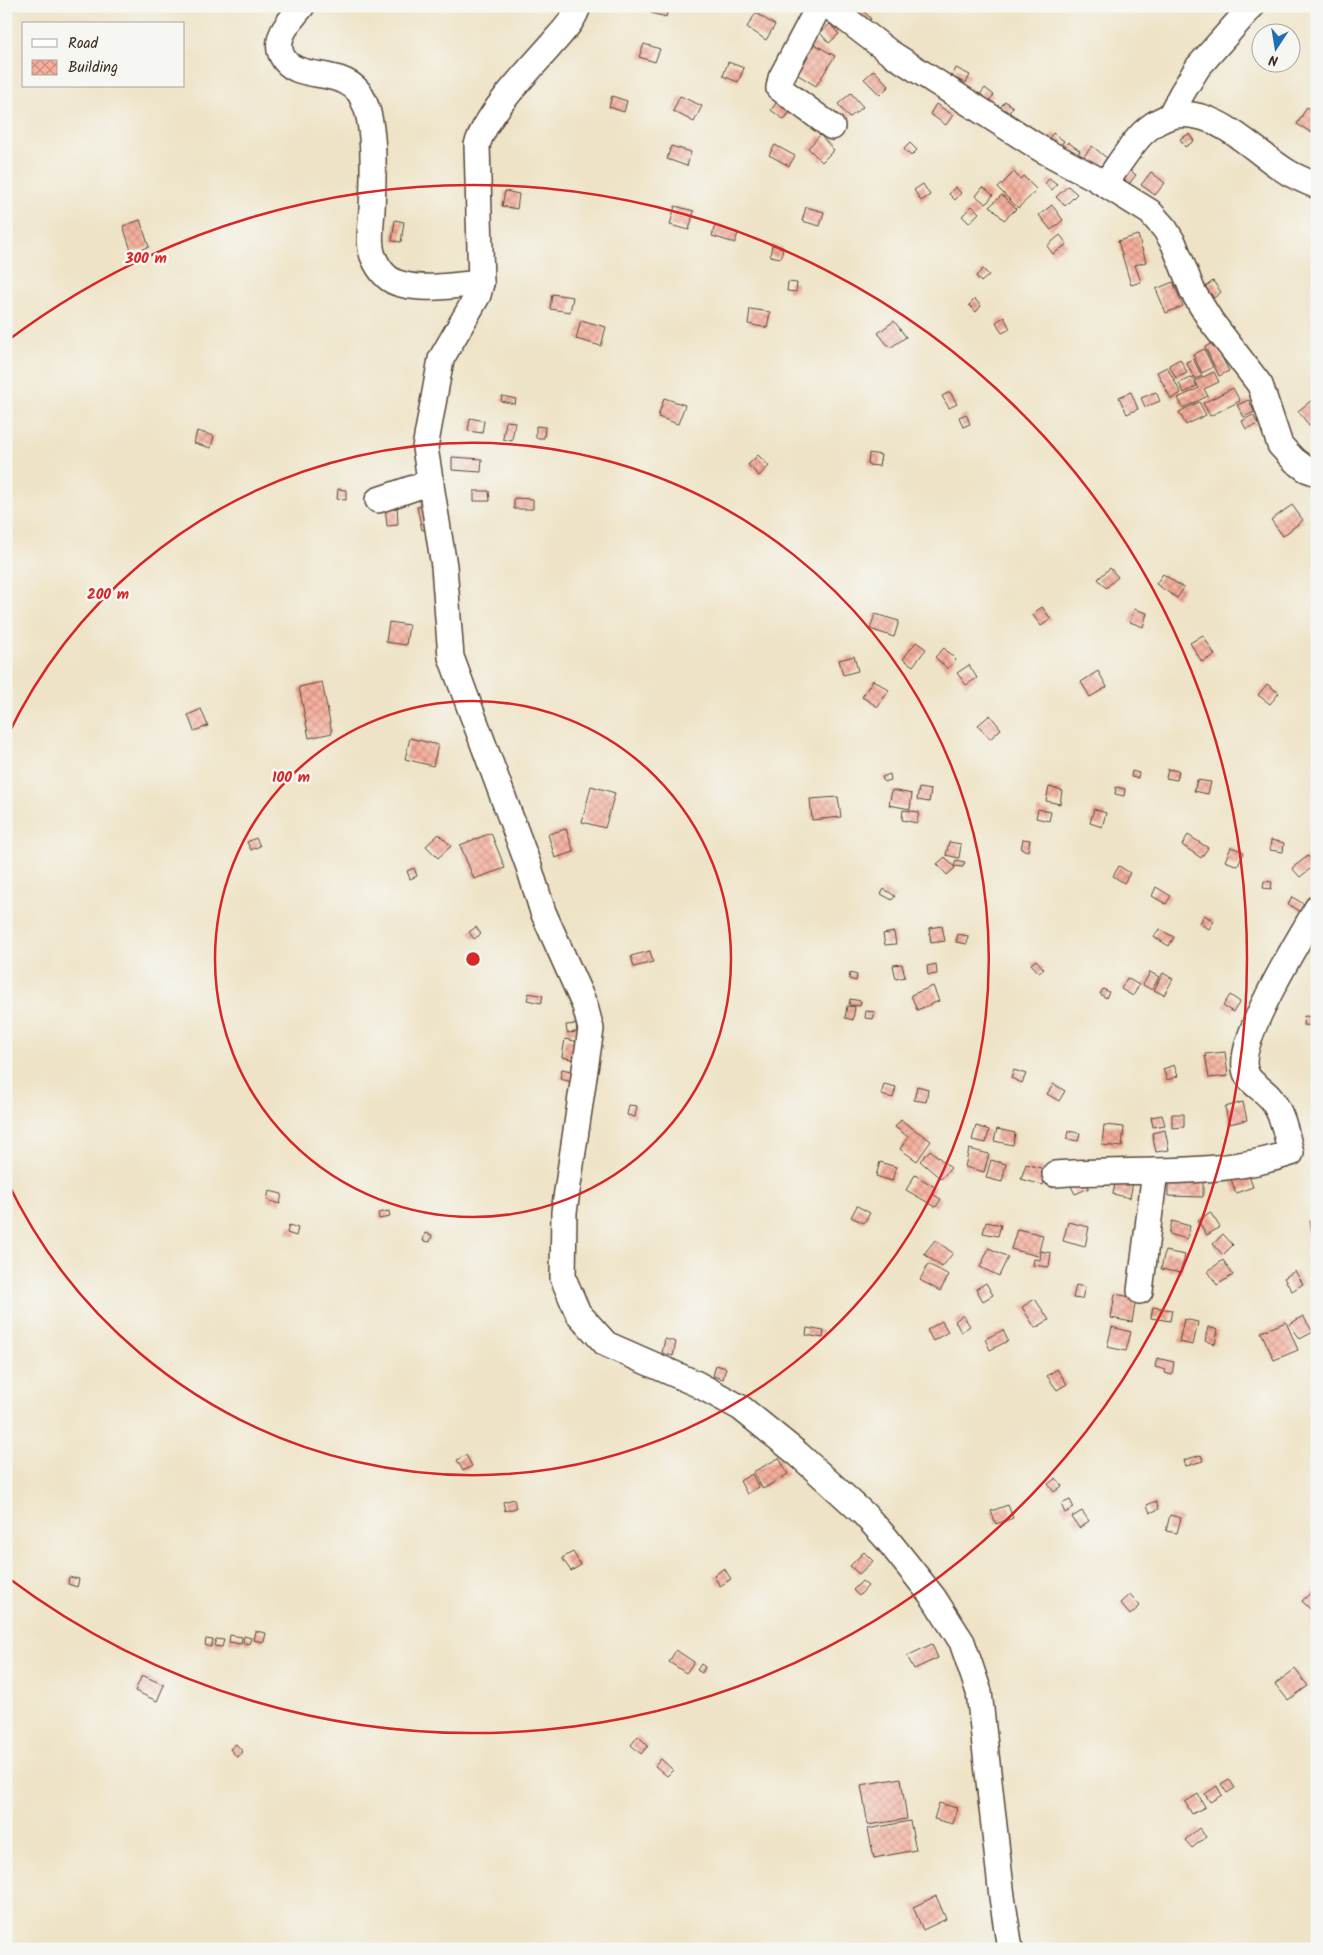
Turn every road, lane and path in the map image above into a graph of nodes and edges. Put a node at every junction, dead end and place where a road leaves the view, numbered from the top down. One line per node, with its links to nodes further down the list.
1 (302, 6): 10 (street)
2 (578, 6): 10 (street)
3 (819, 6): 7 (street)
4 (829, 6): 8 (street)
5 (1252, 6): 6 (street)
6 (1170, 116): 8 (street); 9 (street)
7 (832, 127)
8 (1105, 184): 11 (street)
9 (1317, 186)
10 (481, 283): 12 (street)
11 (1317, 473)
12 (431, 482): 13 (street); 18 (street)
13 (378, 500)
14 (1317, 908): 15 (street)
15 (1155, 1171): 16 (street); 17 (street)
16 (1055, 1174)
17 (1140, 1291)
18 (1010, 1949)

